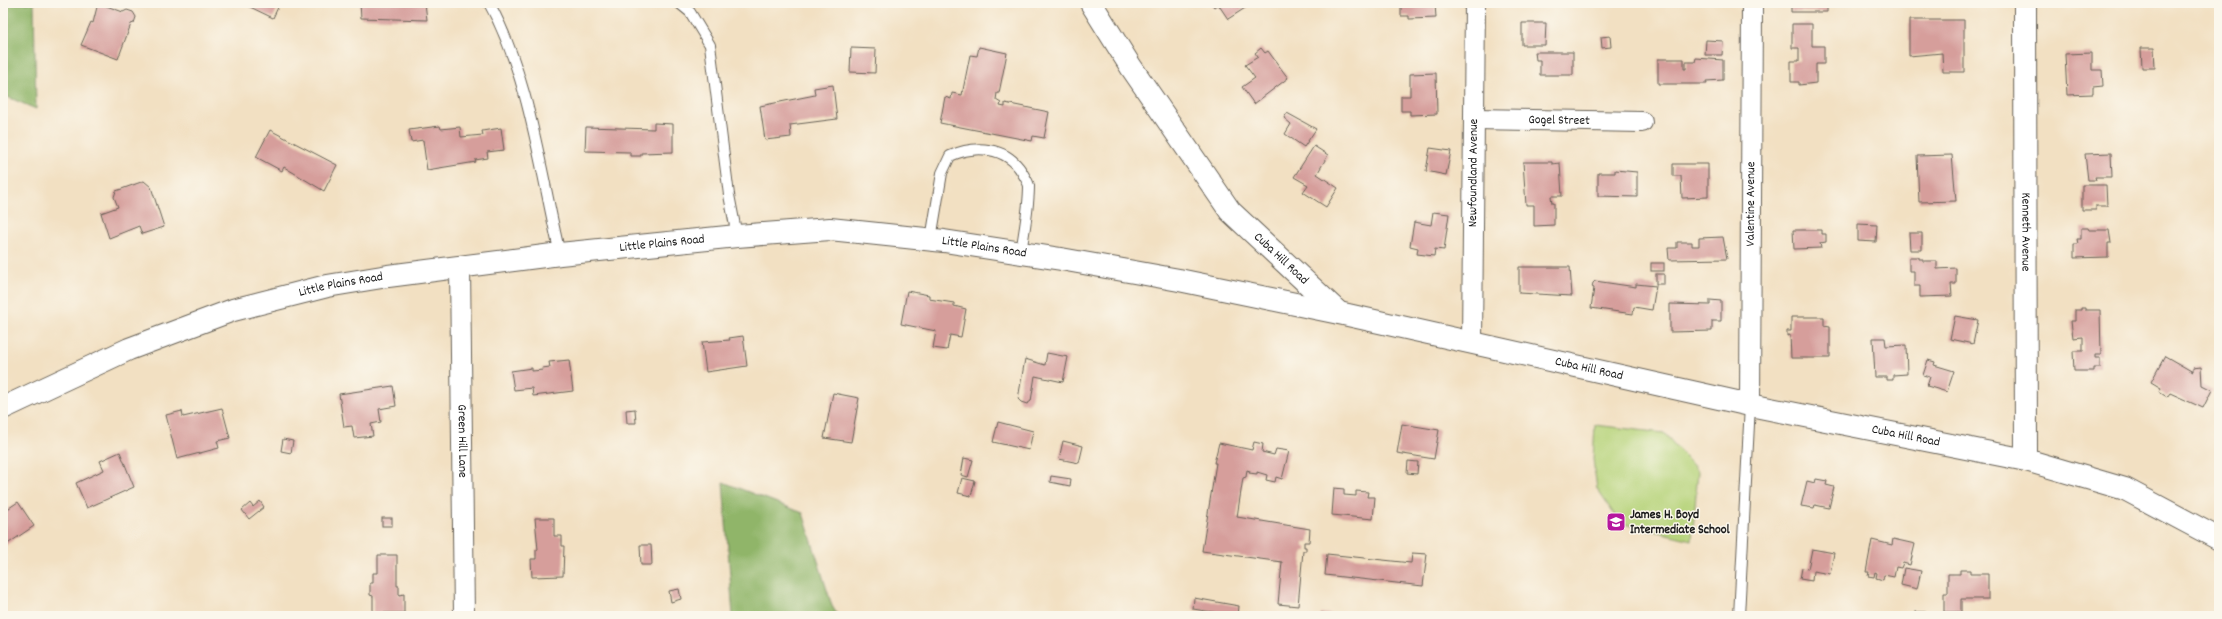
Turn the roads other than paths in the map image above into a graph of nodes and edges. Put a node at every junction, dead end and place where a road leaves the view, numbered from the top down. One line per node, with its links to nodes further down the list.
1 (489, 3): 12 (lane)
2 (679, 3): 9 (lane)
3 (1091, 3): 14 (street, Cuba Hill Road)
4 (1475, 3): 7 (street, Newfoundland Avenue)
5 (1752, 3): 16 (street, Valentine Avenue)
6 (2025, 3): 18 (street, Kenneth Avenue)
7 (1475, 119): 8 (street, Gogel Street); 15 (street, Newfoundland Avenue)
8 (1642, 122)
9 (737, 236): 10 (street, Little Plains Road); 12 (street, Little Plains Road)
10 (931, 239): 11 (street, Little Plains Road); 11 (lane)
11 (1021, 253): 14 (street, Little Plains Road)
12 (560, 254): 13 (street, Little Plains Road)
13 (460, 267): 17 (street, Little Plains Road); 20 (street, Green Hill Lane)
14 (1339, 313): 15 (street, Cuba Hill Road)
15 (1472, 343): 16 (street, Cuba Hill Road)
16 (1750, 405): 18 (street, Cuba Hill Road); 21 (lane)
17 (3, 408)
18 (2026, 460): 19 (street, Cuba Hill Road)
19 (2219, 539)
20 (464, 616)
21 (1738, 616)

